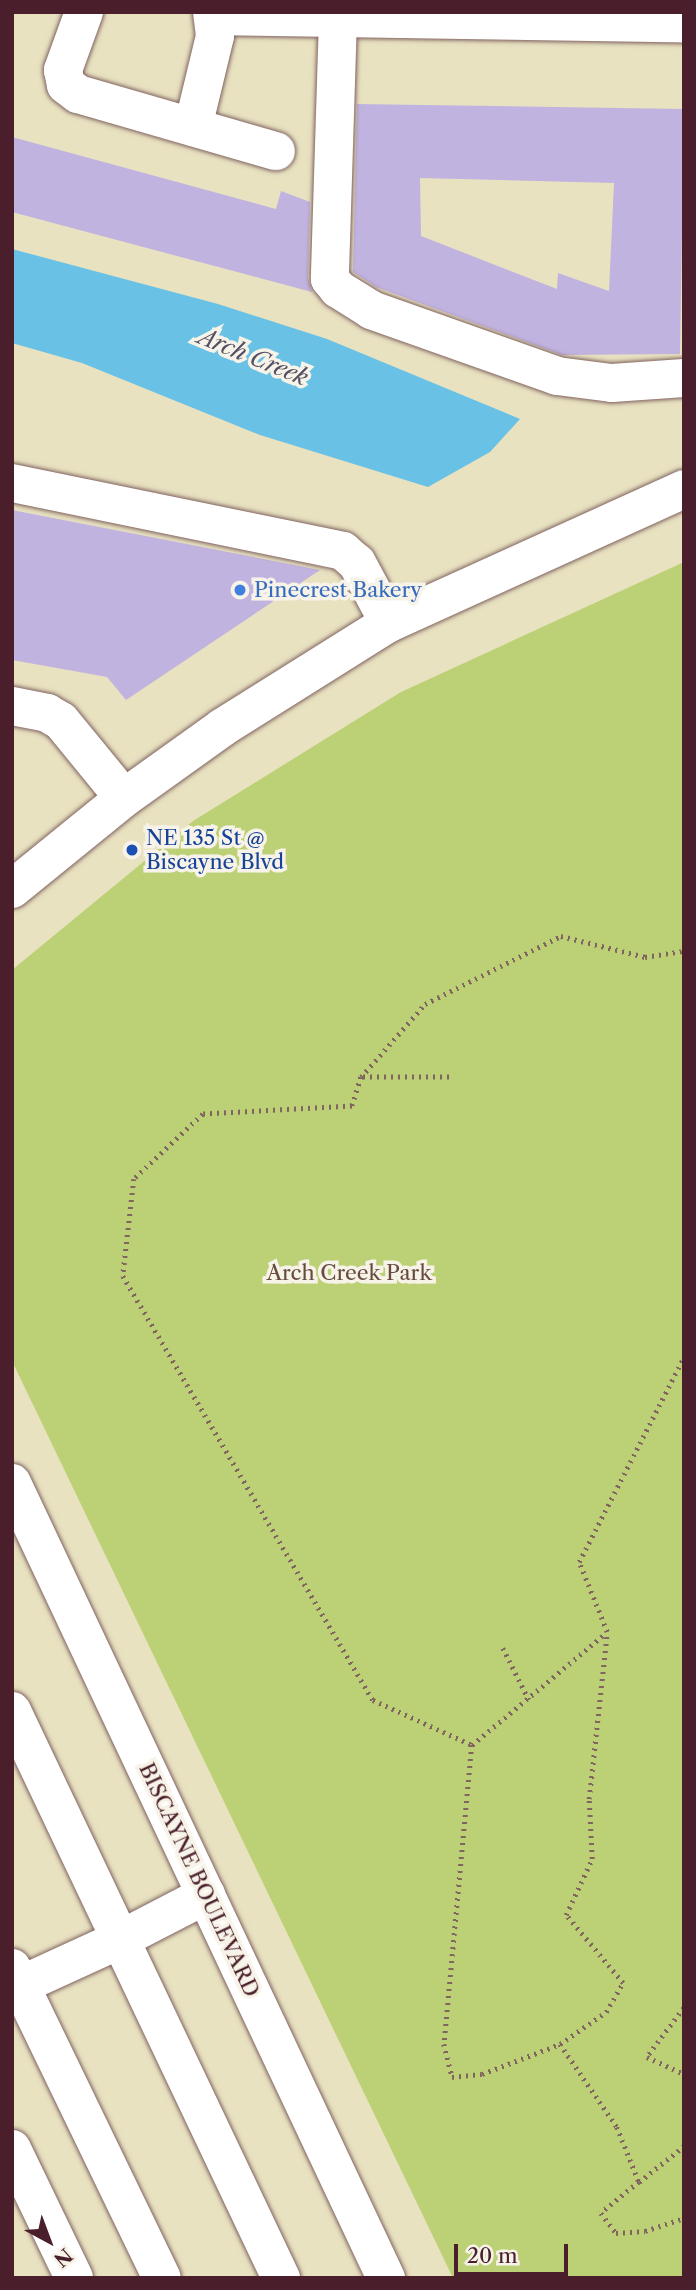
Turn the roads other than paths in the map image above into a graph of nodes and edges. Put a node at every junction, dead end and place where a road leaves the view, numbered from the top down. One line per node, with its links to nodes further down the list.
1 (84, 12): 5 (main road)
2 (212, 14): 3 (main road); 5 (main road)
3 (338, 18): 4 (main road); 7 (main road)
4 (684, 23)
5 (193, 127): 6 (main road)
6 (276, 151)
7 (684, 379)
8 (12, 483): 10 (main road)
9 (684, 489): 10 (main road)
10 (389, 623): 12 (main road)
11 (12, 706): 12 (main road)
12 (124, 798): 13 (main road)
13 (12, 889)
14 (12, 1483): 16 (main road, BISCAYNE BOULEVARD)
15 (12, 1711): 17 (main road)
16 (206, 1895): 17 (main road); 23 (main road, BISCAYNE BOULEVARD)
17 (121, 1939): 18 (main road); 22 (main road)
18 (15, 1981): 21 (main road)
19 (12, 2150): 20 (main road)
20 (74, 2278)
21 (162, 2278)
22 (281, 2278)
23 (386, 2278)

